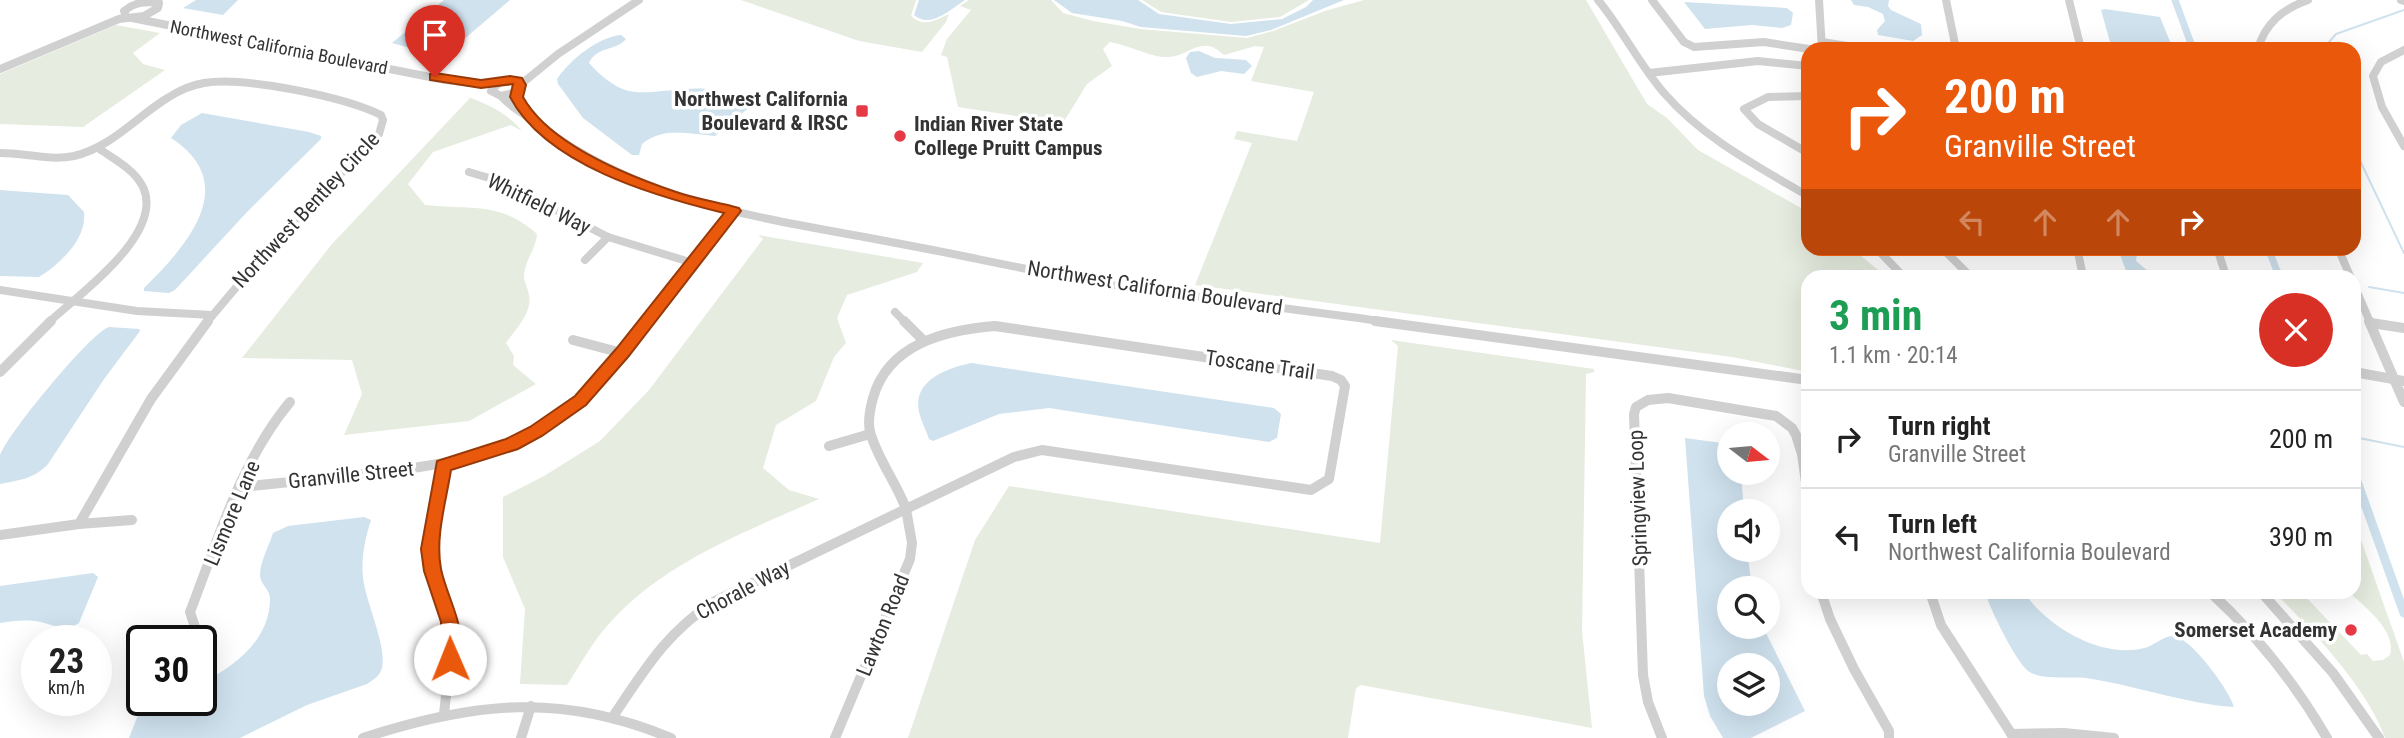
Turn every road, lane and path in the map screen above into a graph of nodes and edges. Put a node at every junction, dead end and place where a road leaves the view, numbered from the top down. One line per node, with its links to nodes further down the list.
1 (639, 0): 18 (street)
2 (1598, 0): 22 (street)
3 (1652, 0): 16 (street)
4 (1819, 0): 12 (street)
5 (1946, 0): 13 (street)
6 (2069, 0): 14 (street)
7 (2308, 0): 15 (street)
8 (137, 1): 9 (street); 10 (street)
9 (155, 11): 10 (street); 11 (street, Northwest California Boulevard)
10 (127, 16): 11 (street, Northwest California Boulevard); 19 (street); 21 (street)
11 (154, 23): 23 (street, Northwest California Boulevard)
12 (1822, 42)
13 (1955, 42)
14 (2079, 42)
15 (2260, 42)
16 (1801, 48)
17 (2404, 51): 32 (street)
18 (558, 54): 24 (street); 25 (street)
19 (0, 63)
20 (1801, 68): 22 (street)
21 (0, 69)
22 (1651, 76): 37 (street)
23 (445, 80): 24 (street, Northwest California Boulevard); 26 (street, Northwest California Boulevard)
24 (505, 81): 25 (street); 26 (street)
25 (518, 88): 27 (street); 29 (street)
26 (491, 92): 27 (street, Northwest California Boulevard)
27 (501, 96): 29 (street, Northwest California Boulevard)
28 (1801, 96): 34 (street)
29 (527, 116): 38 (street, Northwest California Boulevard)
30 (394, 117): 31 (street)
31 (383, 120): 33 (street, Northwest Bentley Circle); 50 (street, Northwest Bentley Circle)
32 (2404, 145)
33 (98, 148): 35 (street, Northwest Bentley Circle); 47 (street)
34 (1801, 149)
35 (0, 153)
36 (469, 172): 39 (street, Whitfield Way)
37 (1801, 192)
38 (734, 211): 43 (street, Granville Street); 58 (street, Northwest California Boulevard)
39 (608, 237): 42 (street, Whitfield Way); 43 (street, Whitfield Way)
40 (1884, 256): 44 (street)
41 (1950, 256): 45 (street)
42 (585, 260)
43 (693, 263): 55 (street, Granville Street)
44 (1897, 270)
45 (1964, 270)
46 (0, 290): 47 (street)
47 (73, 300): 50 (street); 56 (street)
48 (2361, 301): 51 (street)
49 (895, 312): 54 (street)
50 (212, 315): 69 (street, Northwest Bentley Circle)
51 (2371, 323): 52 (street); 59 (street)
52 (2404, 328)
53 (573, 340): 55 (street)
54 (923, 340): 62 (street, Toscane Trail); 67 (street, Toscane Trail)
55 (622, 353): 65 (street, Granville Street)
56 (0, 372)
57 (2361, 373): 59 (street)
58 (1801, 379)
59 (2399, 380): 61 (street)
60 (290, 402): 66 (street, Lismore Lane)
61 (2404, 402)
62 (870, 434): 63 (street); 67 (street, Toscane Trail)
63 (829, 446)
64 (1801, 451): 84 (street, Springview Loop)
65 (443, 466): 66 (street, Granville Street); 77 (street)
66 (240, 487): 75 (street, Lismore Lane)
67 (907, 509): 78 (street, Chorale Way); 83 (street, Lawton Road)
68 (132, 520): 69 (street)
69 (79, 524): 70 (street)
70 (0, 534)
71 (1823, 599): 85 (street)
72 (1932, 599): 79 (street)
73 (2217, 599): 87 (street)
74 (2267, 599): 88 (street)
75 (194, 625)
76 (531, 706): 77 (street); 78 (street); 81 (street)
77 (444, 714): 80 (street)
78 (614, 715): 82 (street)
79 (2012, 736): 86 (street)
80 (363, 738)
81 (521, 738)
82 (671, 738)
83 (835, 738)
84 (1662, 738)
85 (1889, 738)
86 (2114, 738)
87 (2327, 738)
88 (2379, 738)

